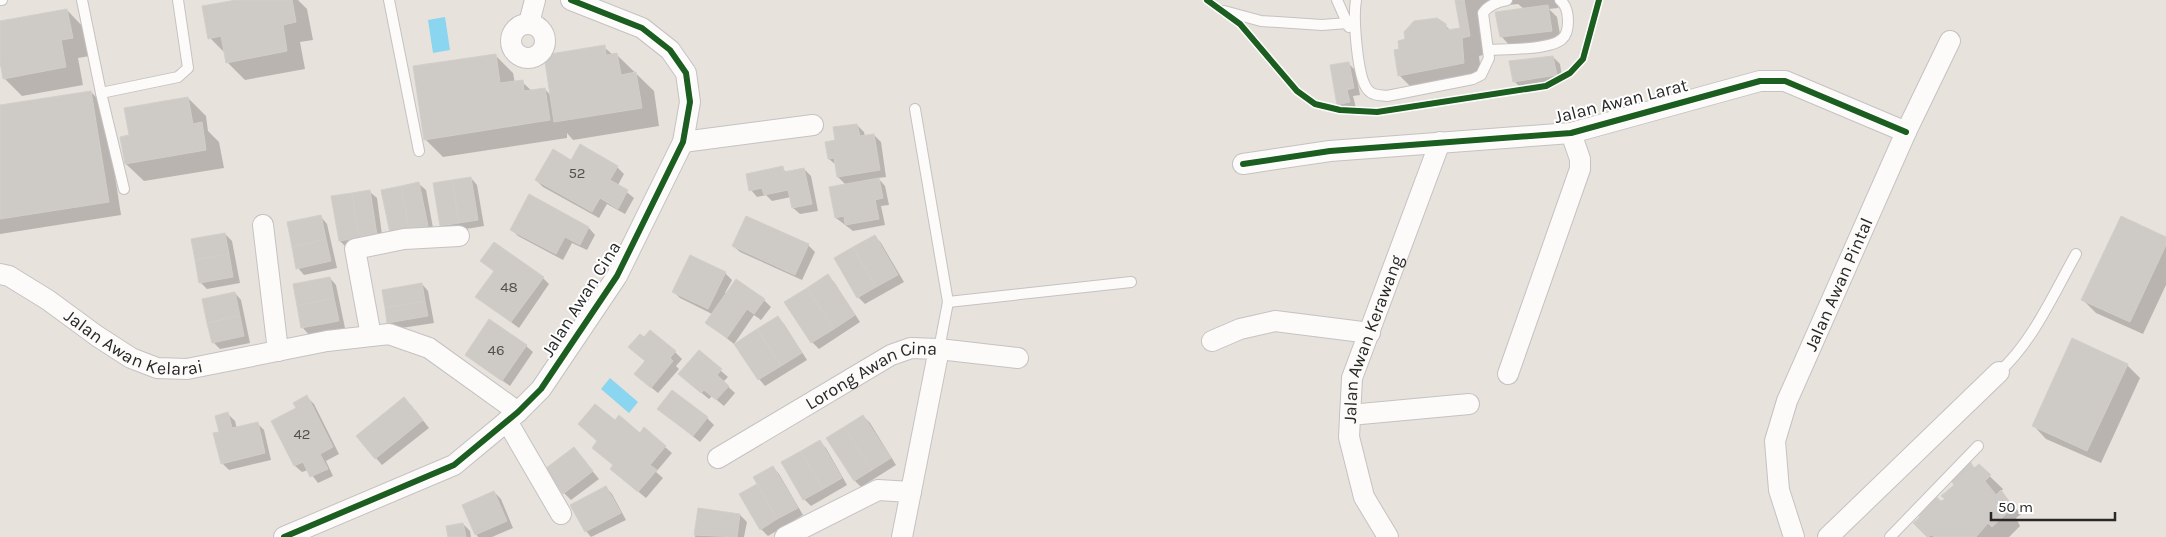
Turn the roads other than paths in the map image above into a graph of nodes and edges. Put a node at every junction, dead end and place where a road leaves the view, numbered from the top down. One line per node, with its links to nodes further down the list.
1 (82, 0): 16 (lane)
2 (178, 0): 16 (lane)
3 (389, 0): 23 (lane)
4 (535, 0): 11 (street)
5 (570, 0): 21 (street, Jalan Awan Cina)
6 (1337, 0): 12 (lane)
7 (1356, 0): 14 (lane)
8 (1507, 0): 15 (lane)
9 (1560, 0): 15 (lane)
10 (1224, 11): 12 (lane)
11 (529, 23)
12 (1348, 23): 14 (lane)
13 (1950, 41): 19 (street, Jalan Awan Pintal)
14 (1357, 47): 15 (lane)
15 (1489, 50)
16 (101, 93): 25 (lane)
17 (915, 109): 31 (lane)
18 (813, 125): 21 (street)
19 (1906, 132): 20 (street, Jalan Awan Larat); 51 (street, Jalan Awan Pintal)
20 (1571, 133): 22 (street, Jalan Awan Larat); 39 (street)
21 (683, 142): 42 (street, Jalan Awan Cina)
22 (1440, 142): 24 (street, Jalan Awan Larat); 32 (street, Jalan Awan Kerawang)
23 (419, 151)
24 (1243, 164)
25 (124, 189)
26 (263, 225): 36 (street)
27 (459, 236): 33 (street)
28 (2076, 254): 38 (lane)
29 (0, 274): 36 (street, Jalan Awan Kelarai)
30 (1131, 282): 31 (lane)
31 (948, 302): 35 (lane)
32 (1370, 333): 34 (street); 41 (street, Jalan Awan Kerawang)
33 (371, 336): 36 (street, Jalan Awan Kelarai); 42 (street, Jalan Awan Kelarai)
34 (1212, 341)
35 (939, 349): 37 (street); 44 (street, Lorong Awan Cina); 45 (street, Lorong Awan Cina)
36 (278, 351)
37 (1018, 358)
38 (1999, 372): 52 (street)
39 (1508, 374)
40 (1469, 404): 41 (street)
41 (1350, 415): 50 (street, Jalan Awan Kerawang)
42 (513, 417): 46 (street); 48 (street, Jalan Awan Cina)
43 (1978, 446): 53 (lane)
44 (718, 458)
45 (910, 492): 47 (street); 49 (street, Lorong Awan Cina)
46 (561, 514)
47 (796, 534)
48 (284, 537)
49 (902, 537)
50 (1388, 537)
51 (1794, 537)
52 (1828, 537)
53 (1890, 537)

